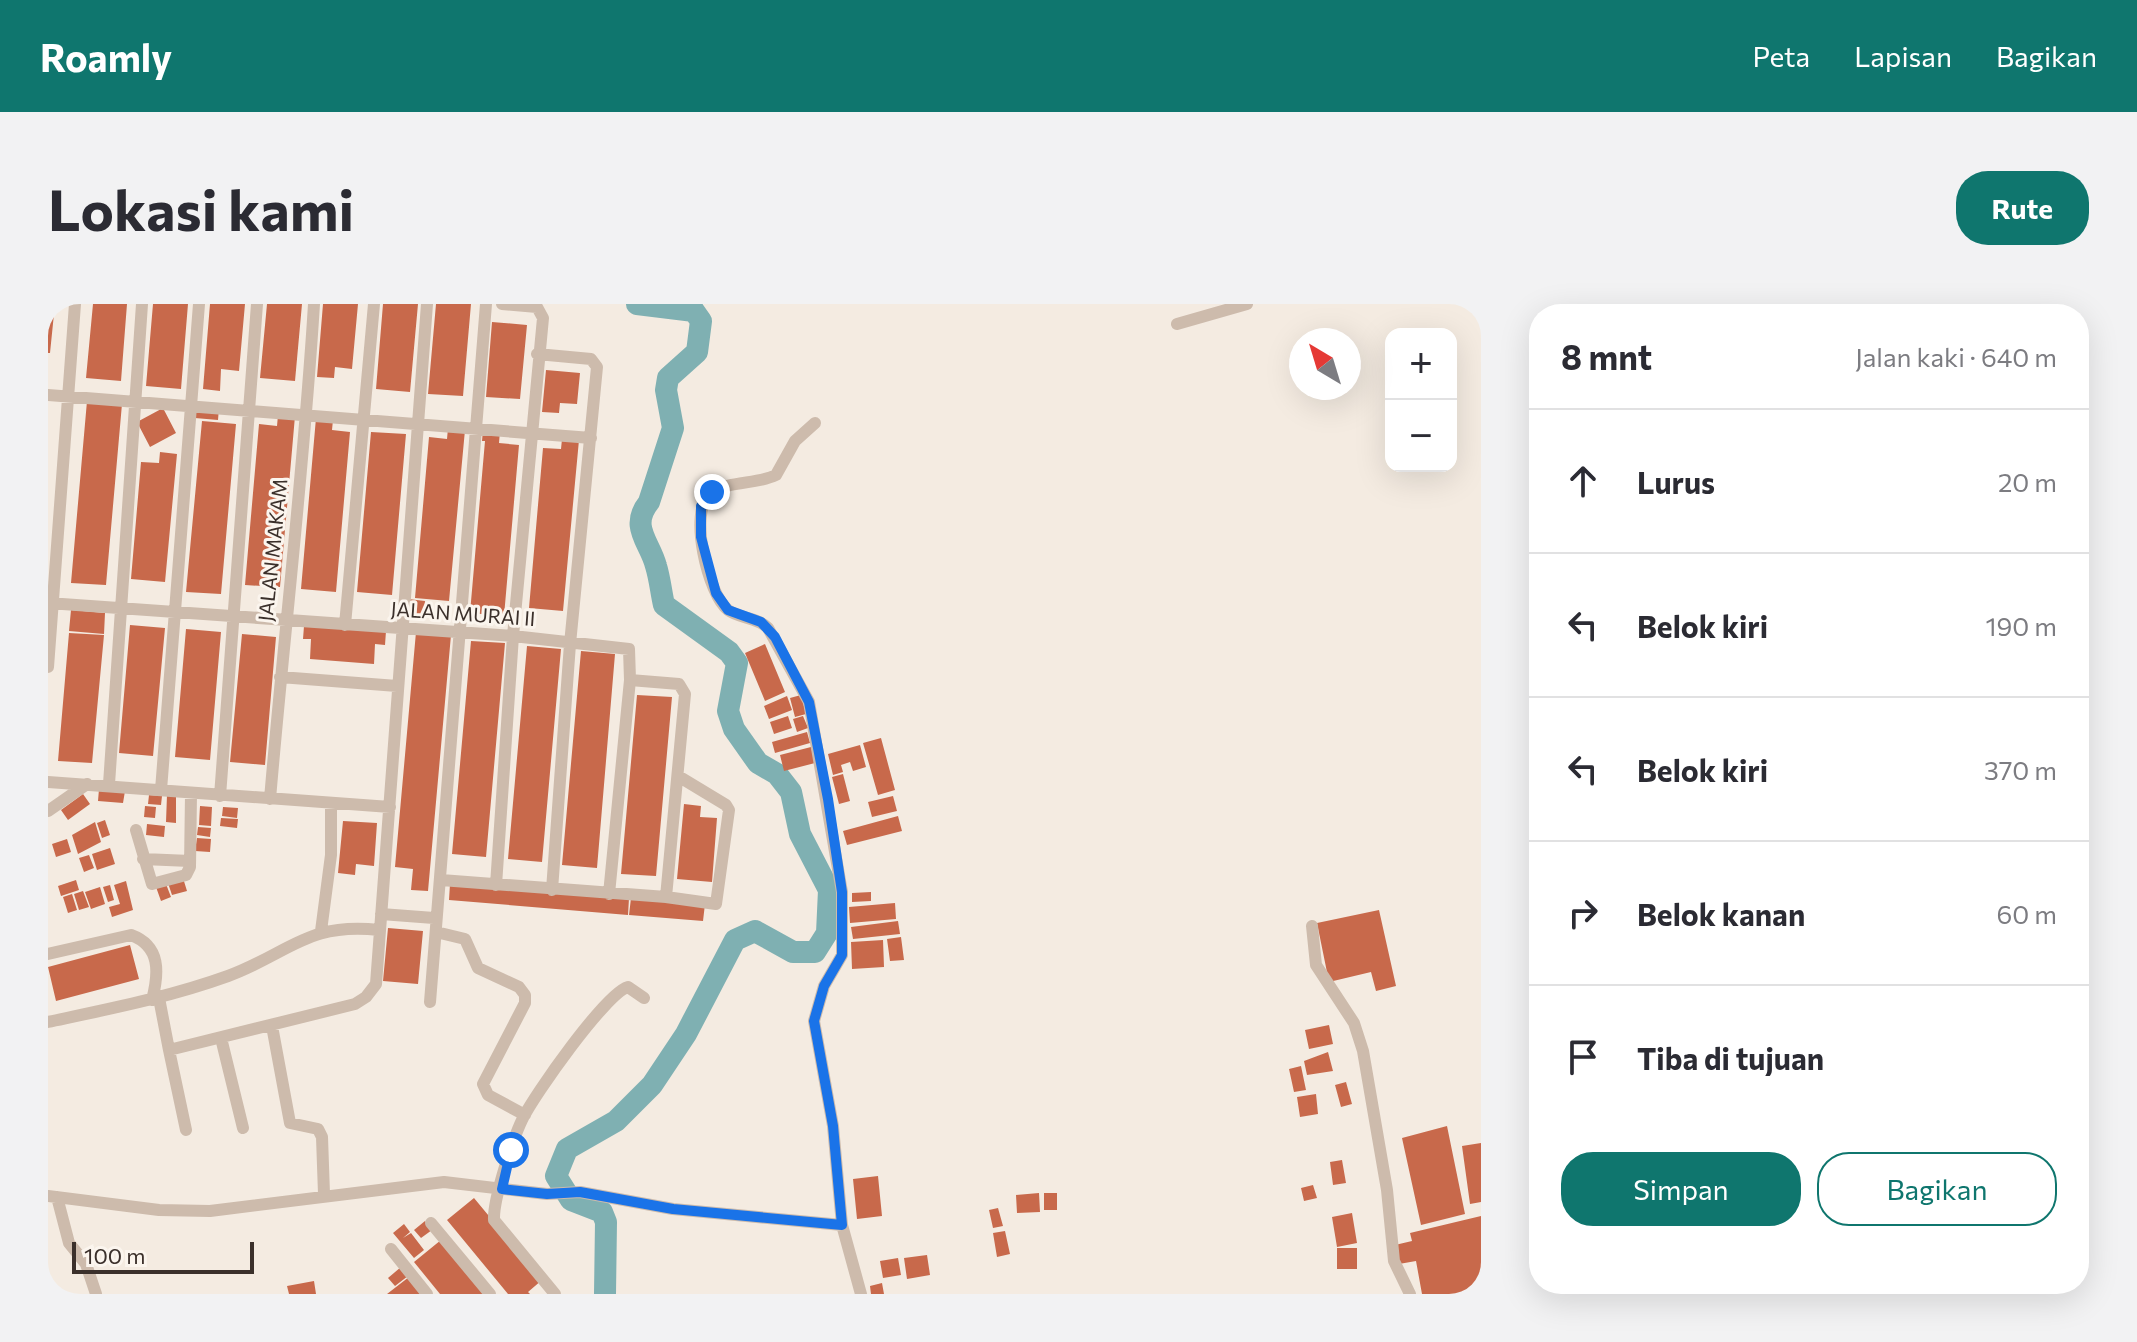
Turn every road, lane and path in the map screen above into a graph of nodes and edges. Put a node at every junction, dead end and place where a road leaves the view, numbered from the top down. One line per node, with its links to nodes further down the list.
1 (75, 304): 14 (street)
2 (142, 304): 15 (street)
3 (199, 304): 16 (street)
4 (257, 304): 17 (street)
5 (314, 304): 18 (street, JALAN MAKAM)
6 (374, 304): 19 (street)
7 (427, 304): 20 (street)
8 (486, 304): 22 (street)
9 (502, 304): 12 (street)
10 (1247, 304): 11 (street)
11 (1177, 324)
12 (537, 354): 23 (street); 24 (street)
13 (48, 395): 14 (street)
14 (69, 396): 15 (street); 25 (street)
15 (134, 400): 16 (street); 26 (street)
16 (190, 404): 17 (street); 27 (street)
17 (247, 410): 18 (street); 28 (street)
18 (307, 415): 19 (street); 29 (street, JALAN MAKAM)
19 (365, 420): 20 (street); 30 (street)
20 (417, 422): 22 (street); 31 (street)
21 (815, 423): 79 (street)
22 (474, 428): 23 (street); 32 (street)
23 (530, 433): 24 (street); 33 (street)
24 (591, 438): 34 (street)
25 (49, 603): 26 (street, JALAN MURAI II); 35 (street)
26 (120, 608): 27 (street, JALAN MURAI II); 42 (street)
27 (177, 613): 28 (street, JALAN MURAI II); 43 (street)
28 (234, 615): 29 (street, JALAN MURAI II); 45 (street)
29 (285, 619): 30 (street, JALAN MURAI II); 36 (street, JALAN MAKAM)
30 (345, 625): 31 (street, JALAN MURAI II)
31 (402, 631): 32 (street, JALAN MURAI II); 38 (street)
32 (459, 633): 33 (street, JALAN MURAI II); 53 (street)
33 (513, 636): 34 (street, JALAN MURAI II); 54 (street)
34 (570, 644): 37 (street, JALAN MURAI II); 55 (street)
35 (48, 667)
36 (280, 677): 38 (street); 46 (street, JALAN MAKAM)
37 (630, 680): 39 (street); 56 (street, JALAN MURAI II)
38 (397, 686): 48 (street)
39 (678, 776): 57 (street); 57 (street)
40 (48, 782): 41 (street)
41 (87, 784): 42 (street); 49 (street)
42 (109, 784): 43 (street)
43 (161, 790): 44 (street)
44 (191, 794): 45 (street); 52 (street)
45 (220, 796): 46 (street)
46 (270, 799): 47 (street)
47 (331, 804): 48 (street); 62 (street)
48 (390, 807): 58 (street)
49 (48, 811)
50 (136, 830): 51 (street)
51 (143, 859): 52 (street); 52 (street)
52 (190, 861)
53 (441, 880): 54 (street); 59 (street)
54 (496, 885): 55 (street)
55 (552, 890): 56 (street)
56 (609, 894): 57 (street)
57 (666, 897)
58 (381, 914): 59 (street); 61 (street)
59 (434, 918): 63 (street)
60 (1312, 926): 86 (street)
61 (379, 930): 62 (street); 69 (street)
62 (321, 931): 66 (street)
63 (436, 932): 67 (street); 72 (street)
64 (48, 954): 66 (street)
65 (644, 998): 72 (street)
66 (156, 999): 68 (street); 71 (street)
67 (430, 1002)
68 (48, 1022)
69 (272, 1026): 70 (street); 76 (street)
70 (221, 1038): 71 (street); 73 (street)
71 (169, 1050): 74 (street)
72 (525, 1115): 75 (street)
73 (243, 1128)
74 (186, 1130)
75 (502, 1189): 76 (street); 79 (street); 84 (street)
76 (324, 1194): 77 (street)
77 (53, 1196): 81 (street)
78 (431, 1223): 83 (street)
79 (842, 1225): 85 (street)
80 (391, 1249): 82 (street)
81 (96, 1294)
82 (427, 1294)
83 (490, 1294)
84 (555, 1294)
85 (861, 1294)
86 (1410, 1294)

